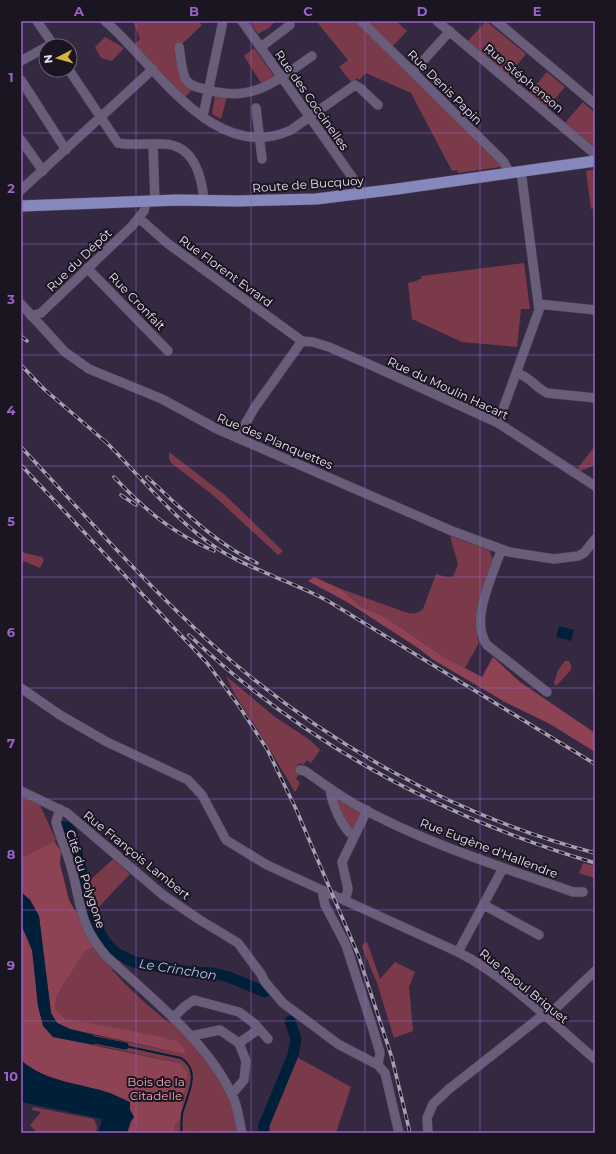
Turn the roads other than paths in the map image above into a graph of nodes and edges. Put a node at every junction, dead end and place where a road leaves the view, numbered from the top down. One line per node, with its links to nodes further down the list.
1 (37, 21): 10 (street)
2 (105, 21): 16 (street)
3 (223, 21): 21 (street)
4 (242, 21): 12 (street, Rue des Coccinelles)
5 (360, 21): 17 (street, Rue Denis Papin)
6 (437, 21): 9 (street, Rue Stéphenson)
7 (496, 21): 23 (street)
8 (290, 26): 12 (street)
9 (450, 31): 17 (street); 32 (street, Rue Stéphenson)
10 (46, 38)
11 (179, 47): 21 (street)
12 (260, 47): 18 (street, Rue des Coccinelles)
13 (38, 52): 15 (street)
14 (312, 56): 18 (street)
15 (21, 61)
16 (153, 69): 25 (street); 27 (street)
17 (413, 72): 36 (street, Rue Denis Papin)
18 (282, 77): 21 (street); 26 (street, Rue des Coccinelles)
19 (74, 78): 27 (street)
20 (21, 80): 31 (street)
21 (209, 90): 25 (street)
22 (378, 104): 26 (street)
23 (595, 104)
24 (256, 108): 28 (street)
25 (203, 116): 28 (street)
26 (310, 117): 28 (street); 38 (street, Rue des Coccinelles)
27 (100, 118): 30 (street); 31 (street)
28 (260, 137): 33 (street)
29 (21, 140): 35 (street)
30 (153, 144): 39 (street); 40 (street)
31 (66, 150): 35 (street)
32 (595, 154)
33 (262, 160)
34 (595, 161): 36 (main road, Route de Bucquoy)
35 (43, 171): 37 (street)
36 (515, 172): 38 (main road, Route de Bucquoy); 45 (street)
37 (21, 190)
38 (360, 194): 39 (main road, Route de Bucquoy)
39 (204, 201): 40 (main road, Route de Bucquoy)
40 (150, 202): 41 (main road, Route de Bucquoy); 42 (street, Rue du Dépôt)
41 (21, 206)
42 (139, 218): 43 (street, Rue du Dépôt); 48 (street, Rue Florent Evrard)
43 (87, 268): 47 (street, Rue du Dépôt); 49 (street, Rue Cronfalt)
44 (21, 304): 47 (street)
45 (539, 304): 46 (street); 50 (street)
46 (595, 310)
47 (31, 316): 53 (street, Rue des Planquettes)
48 (302, 341): 52 (street, Rue du Moulin Hacart); 53 (street)
49 (168, 351)
50 (516, 373): 51 (street); 52 (street)
51 (595, 398)
52 (498, 423): 54 (street, Rue du Moulin Hacart)
53 (236, 438): 56 (street, Rue des Planquettes)
54 (595, 486)
55 (595, 539): 56 (street, Rue des Planquettes)
56 (501, 550): 58 (street)
57 (21, 688): 66 (street, Rue Raoul Briquet)
58 (547, 692)
59 (300, 770): 60 (street, Rue Eugène d'Hallendre)
60 (330, 789): 63 (street, Rue Eugène d'Hallendre); 64 (street)
61 (21, 791): 62 (street, Rue François Lambert)
62 (60, 810): 74 (street, Cité du Polygone); 80 (street, Rue François Lambert)
63 (367, 810): 64 (street); 65 (street, Rue Eugène d'Hallendre)
64 (354, 836): 68 (street)
65 (502, 868): 67 (street, Rue Eugène d'Hallendre); 69 (street)
66 (322, 890): 68 (street, Rue Raoul Briquet); 80 (street)
67 (583, 892)
68 (345, 901): 71 (street, Rue Raoul Briquet)
69 (484, 905): 70 (street); 71 (street)
70 (539, 934)
71 (458, 952): 73 (street, Rue Raoul Briquet)
72 (595, 971): 73 (street)
73 (545, 1016): 79 (street, Rue Raoul Briquet); 84 (street)
74 (173, 1018): 75 (street); 76 (street, Cité du Polygone)
75 (259, 1029): 77 (street); 78 (street)
76 (191, 1036): 78 (street); 81 (street, Cité du Polygone)
77 (268, 1039)
78 (239, 1043): 81 (street)
79 (595, 1060)
80 (378, 1065): 83 (street)
81 (232, 1094): 82 (street, Cité du Polygone)
82 (242, 1133)
83 (399, 1133)
84 (428, 1133)

